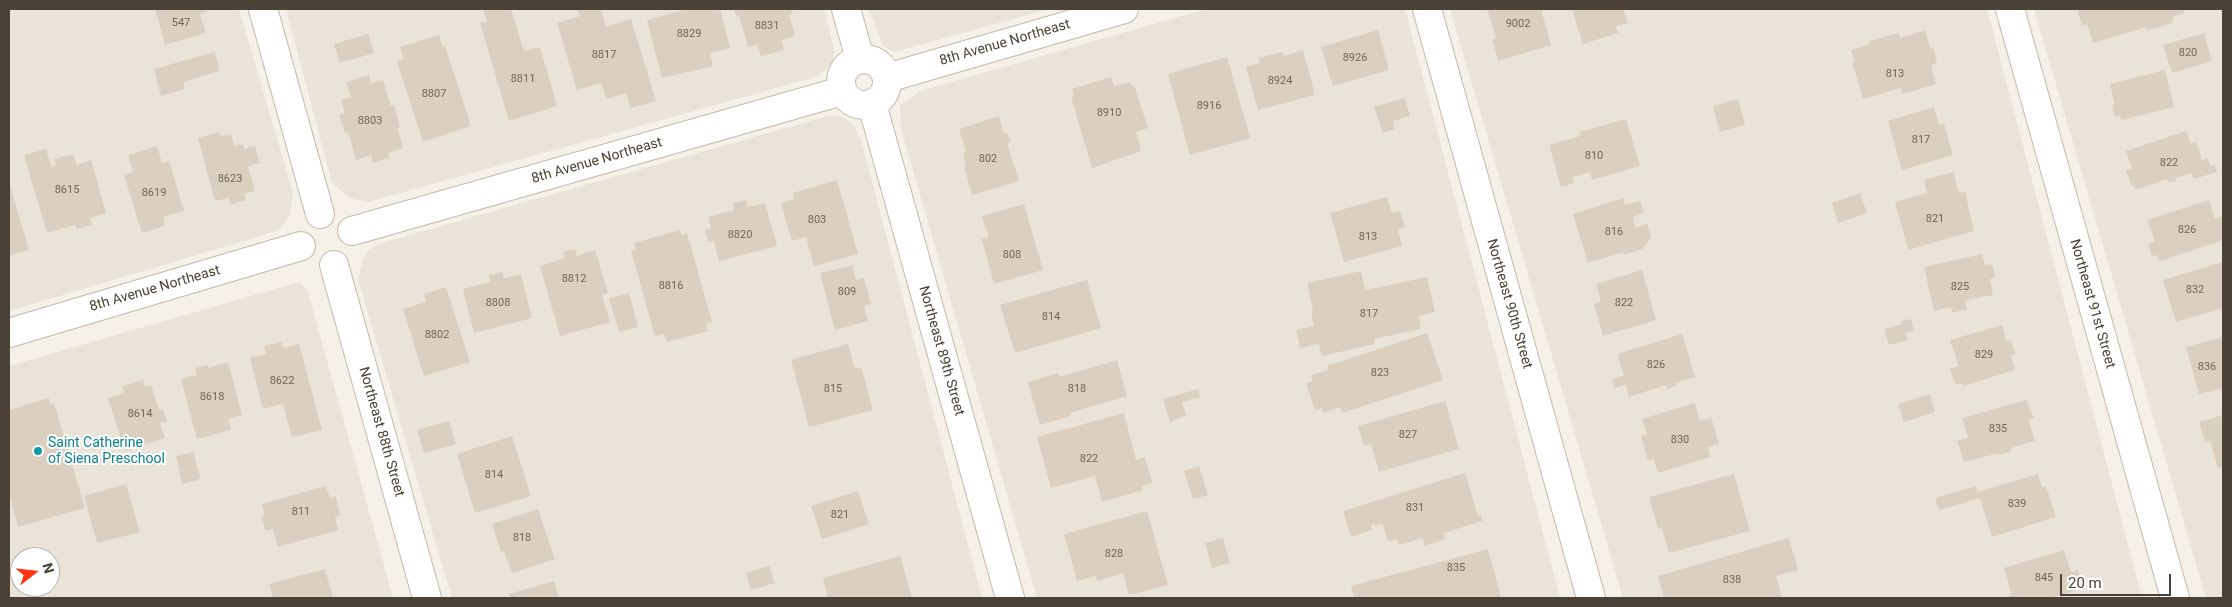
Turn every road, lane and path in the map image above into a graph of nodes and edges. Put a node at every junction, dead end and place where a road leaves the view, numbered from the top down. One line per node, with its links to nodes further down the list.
1 (263, 9): 10 (street)
2 (846, 9): 6 (street)
3 (1124, 9): 7 (street, 8th Avenue Northeast)
4 (1427, 9): 17 (street, Northeast 90th Street)
5 (2010, 9): 18 (street, Northeast 91st Street)
6 (860, 59): 7 (street); 8 (street)
7 (887, 78): 9 (street)
8 (842, 92): 9 (street); 11 (street, 8th Avenue Northeast)
9 (872, 104): 16 (street, Northeast 89th Street)
10 (320, 214): 11 (street); 12 (street)
11 (352, 231): 13 (street)
12 (301, 246): 13 (street); 14 (street, 8th Avenue Northeast)
13 (334, 265): 15 (street, Northeast 88th Street)
14 (9, 332)
15 (427, 598)
16 (1010, 598)
17 (1591, 598)
18 (2175, 598)

